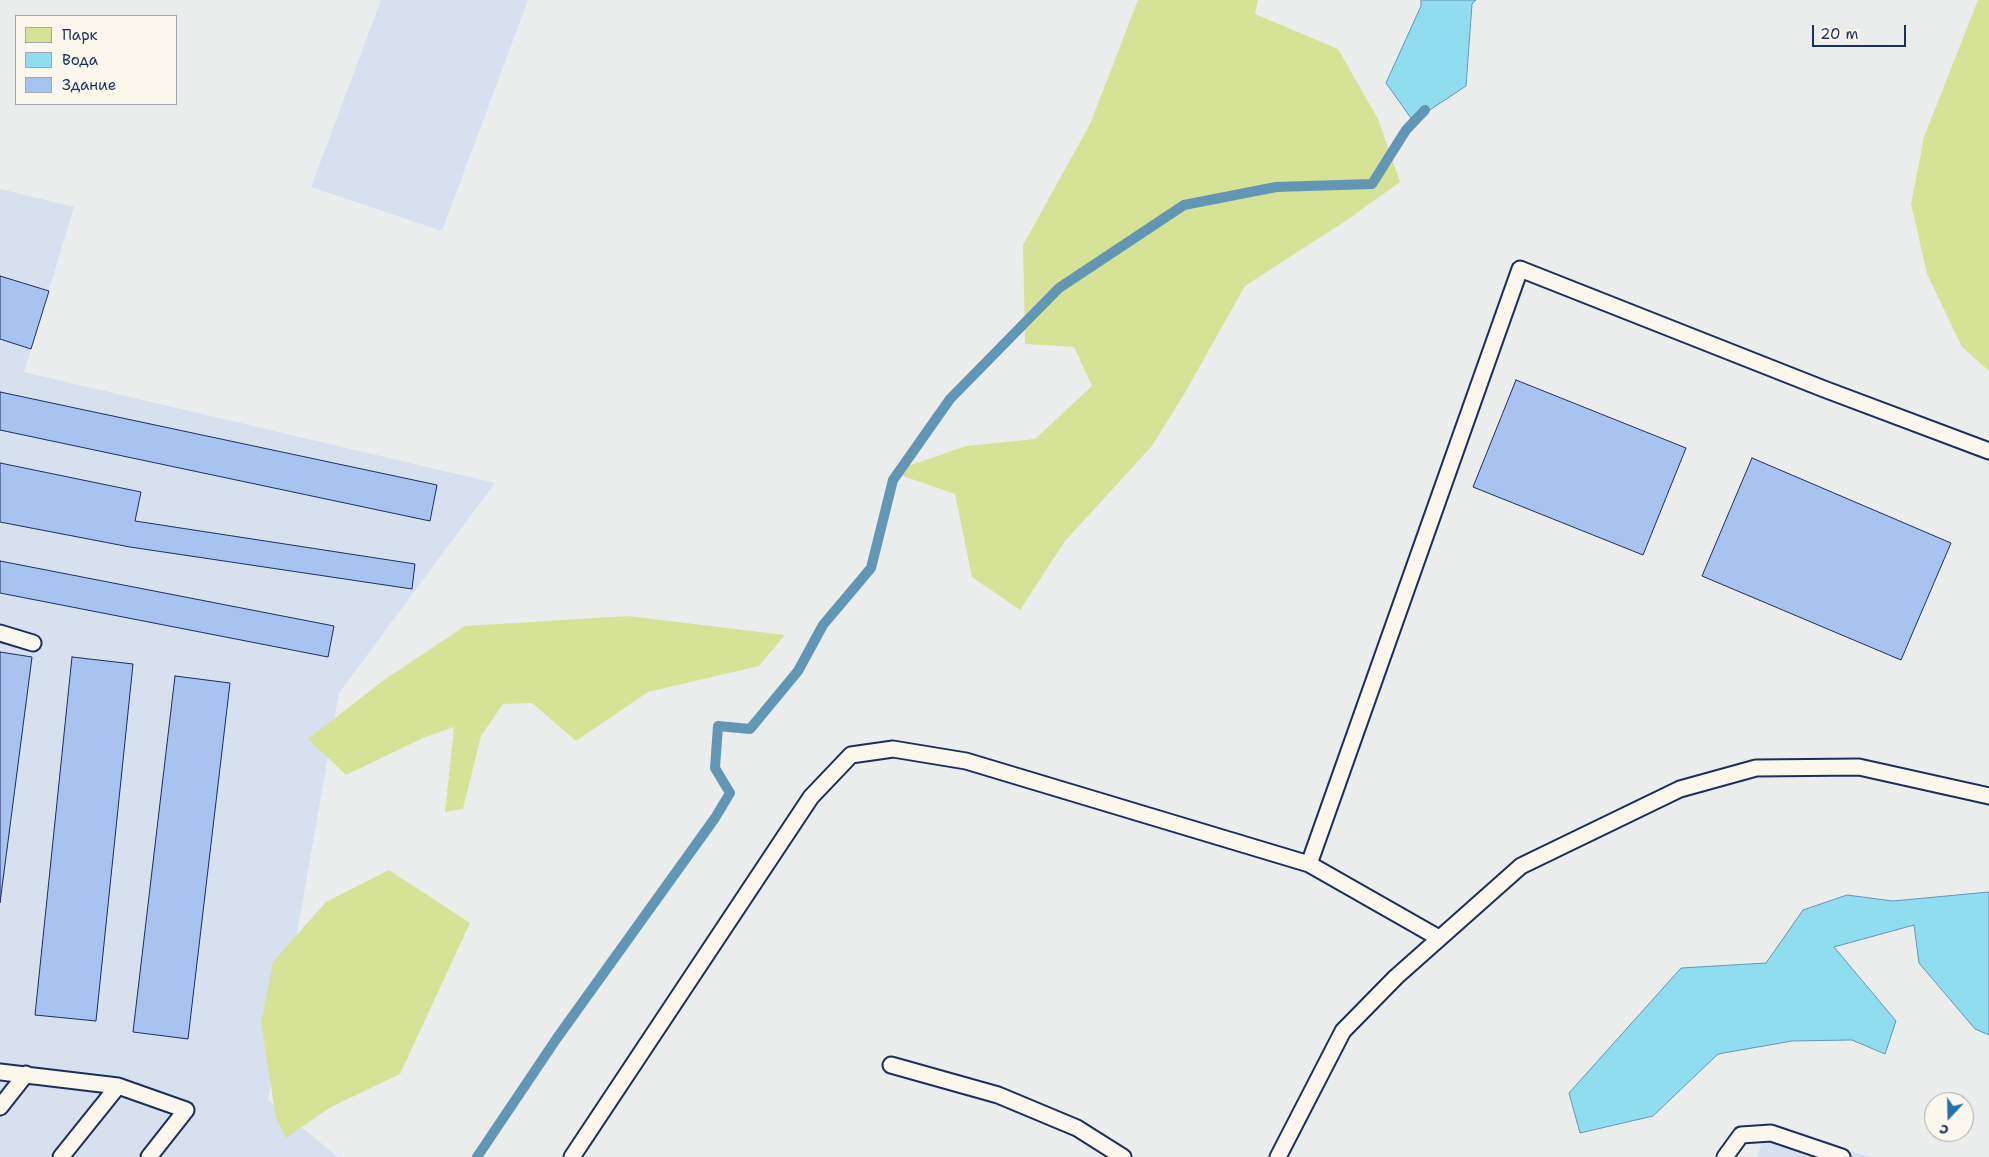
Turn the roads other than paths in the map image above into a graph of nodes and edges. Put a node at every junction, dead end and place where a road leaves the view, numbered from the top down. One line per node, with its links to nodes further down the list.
1 (1989, 451): 5 (lane)
2 (0, 633): 3 (lane)
3 (33, 643)
4 (1989, 796): 6 (lane)
5 (1309, 864): 6 (lane); 14 (lane)
6 (1439, 938): 16 (lane)
7 (891, 1065): 15 (lane)
8 (0, 1072): 9 (lane)
9 (26, 1074): 10 (lane); 11 (lane)
10 (118, 1086): 12 (lane); 13 (lane)
11 (0, 1108)
12 (61, 1157)
13 (149, 1157)
14 (572, 1157)
15 (1123, 1157)
16 (1278, 1157)
17 (1725, 1157): 18 (lane)
18 (1842, 1157)

